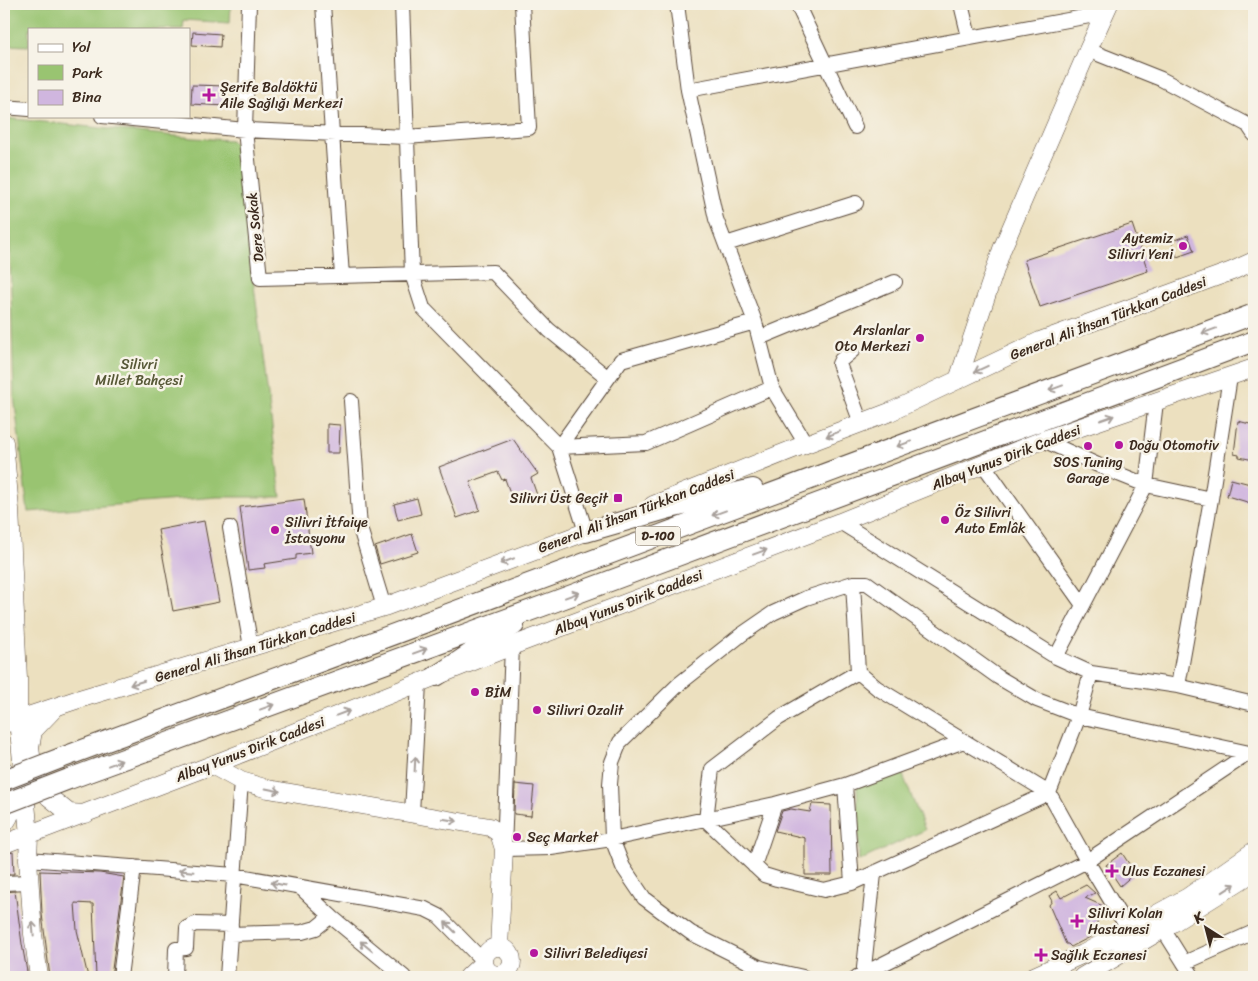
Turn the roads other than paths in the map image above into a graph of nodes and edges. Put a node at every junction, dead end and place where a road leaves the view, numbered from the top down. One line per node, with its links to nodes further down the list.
1 (248, 4): 17 (street, Dere Sokak)
2 (323, 4): 18 (street)
3 (402, 4): 20 (street)
4 (522, 4): 20 (street)
5 (677, 4): 12 (street)
6 (797, 4): 11 (street)
7 (961, 4): 9 (street)
8 (1107, 8): 9 (street); 10 (main road)
9 (969, 37): 11 (street)
10 (1088, 50): 19 (street); 35 (main road)
11 (825, 64): 12 (street); 16 (street)
12 (688, 90): 22 (street)
13 (4, 107): 14 (street)
14 (28, 109)
15 (122, 118): 17 (street)
16 (855, 126)
17 (245, 130): 18 (street); 25 (street, Dere Sokak)
18 (331, 134): 20 (street); 25 (street)
19 (1254, 134)
20 (406, 137): 24 (street)
21 (856, 203): 22 (street)
22 (726, 244): 28 (street)
23 (1254, 261): 35 (main road, General Ali İhsan Türkkan Caddesi, one-way to 35)
24 (412, 274): 25 (street, Dere Sokak); 34 (street, Dere Sokak); 43 (street)
25 (342, 276)
26 (895, 282): 29 (street)
27 (1254, 314): 45 (highway, D-100, one-way to 45)
28 (755, 322): 29 (street); 34 (street)
29 (759, 338): 36 (street)
30 (1248, 345): 52 (highway, D-100, one-way to 30)
31 (853, 350): 39 (street)
32 (1254, 368): 33 (main road, Albay Yunus Dirik Caddesi)
33 (1230, 377): 38 (main road, Albay Yunus Dirik Caddesi); 47 (street)
34 (608, 378): 43 (street)
35 (958, 380): 39 (main road, General Ali İhsan Türkkan Caddesi)
36 (772, 388): 42 (street); 43 (street)
37 (351, 401): 54 (street)
38 (1156, 402): 40 (main road, Albay Yunus Dirik Caddesi, one-way to 38); 46 (street)
39 (862, 423): 42 (main road, General Ali İhsan Türkkan Caddesi, one-way to 42)
40 (1043, 440): 44 (main road, Albay Yunus Dirik Caddesi); 46 (street)
41 (4, 442): 66 (main road)
42 (806, 444): 50 (main road, General Ali İhsan Türkkan Caddesi)
43 (559, 447): 50 (street)
44 (983, 464): 48 (main road, Albay Yunus Dirik Caddesi); 53 (street)
45 (816, 477): 50 (highway); 71 (highway, D-100, one-way to 71, bridge)
46 (1146, 485): 47 (street); 53 (street)
47 (1211, 499): 61 (street)
48 (840, 522): 55 (main road, Albay Yunus Dirik Caddesi, one-way to 48); 57 (street)
49 (230, 528): 56 (street)
50 (586, 532): 54 (main road, General Ali İhsan Türkkan Caddesi, one-way to 54)
51 (853, 583): 58 (street); 65 (street); 82 (street)
52 (548, 604): 60 (highway); 75 (highway, D-100, one-way to 52, bridge)
53 (1083, 605): 57 (street)
54 (384, 607): 56 (main road, General Ali İhsan Türkkan Caddesi)
55 (512, 646): 60 (main road, Albay Yunus Dirik Caddesi); 84 (street)
56 (252, 647): 64 (main road, General Ali İhsan Türkkan Caddesi, one-way to 64)
57 (1056, 657): 59 (street)
58 (858, 672): 67 (street); 79 (street)
59 (1091, 674): 61 (street); 65 (street)
60 (428, 680): 69 (main road, Albay Yunus Dirik Caddesi, one-way to 60); 77 (street, one-way to 60)
61 (1178, 686): 63 (street)
62 (4, 688): 66 (street)
63 (1254, 704)
64 (56, 707): 66 (main road, General Ali İhsan Türkkan Caddesi); 78 (main road)
65 (1079, 716): 68 (street); 74 (street)
66 (11, 722): 81 (main road)
67 (964, 741): 73 (street); 74 (street)
68 (1251, 754): 87 (street)
69 (212, 764): 72 (main road); 78 (main road, Albay Yunus Dirik Caddesi)
70 (4, 770): 80 (main road)
71 (4, 780)
72 (241, 781): 77 (main road, one-way to 77); 92 (street)
73 (845, 785): 76 (street); 95 (street)
74 (1049, 793): 87 (street); 91 (street)
75 (4, 804)
76 (775, 804): 79 (street); 88 (street)
77 (412, 813): 84 (main road, one-way to 84)
78 (86, 814): 81 (main road, Albay Yunus Dirik Caddesi)
79 (706, 820): 82 (street); 88 (street)
80 (4, 824)
81 (29, 835): 83 (main road, Albay Yunus Dirik Caddesi); 86 (main road)
82 (612, 839): 84 (street); 113 (street)
83 (4, 844)
84 (504, 849): 102 (main road)
85 (1254, 851): 99 (main road)
86 (28, 858): 89 (street); 93 (main road)
87 (1087, 861): 99 (street); 106 (street)
88 (754, 866): 95 (street)
89 (134, 867): 92 (street, one-way to 89); 108 (street)
90 (1254, 872): 100 (main road, one-way to 90)
91 (874, 874): 95 (street); 106 (street)
92 (234, 875): 96 (street, one-way to 92); 98 (street)
93 (29, 882): 94 (street); 107 (main road, one-way to 93)
94 (4, 883)
95 (852, 883)
96 (301, 888): 97 (street); 103 (street, one-way to 96)
97 (331, 916): 98 (street); 111 (street, one-way to 97)
98 (231, 929): 109 (street); 110 (street)
99 (1128, 929): 114 (main road)
100 (1163, 929): 104 (street); 115 (main road)
101 (1254, 932): 104 (street)
102 (499, 947): 103 (main road); 105 (main road)
103 (484, 962): 105 (main road); 112 (main road)
104 (1184, 963): 116 (street)
105 (503, 975)
106 (861, 976)
107 (39, 977)
108 (120, 977)
109 (175, 977)
110 (227, 977)
111 (404, 977)
112 (468, 977)
113 (803, 977)
114 (1032, 977)
115 (1082, 977)
116 (1193, 977)

